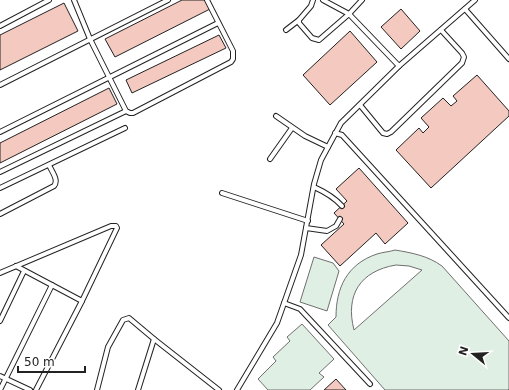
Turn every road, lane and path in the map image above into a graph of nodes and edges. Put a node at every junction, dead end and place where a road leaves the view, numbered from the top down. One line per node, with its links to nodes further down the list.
1 (49, 0): 13 (lane)
2 (74, 0): 16 (lane)
3 (168, 0): 16 (lane)
4 (207, 0): 12 (lane)
5 (313, 0): 11 (lane)
6 (323, 0): 10 (lane)
7 (362, 0): 10 (lane)
8 (475, 0): 9 (lane)
9 (464, 9): 15 (lane); 17 (lane)
10 (349, 14): 11 (lane); 18 (lane)
11 (299, 20): 14 (lane)
12 (218, 23): 19 (lane); 22 (lane)
13 (0, 26)
14 (286, 30)
15 (441, 30): 18 (lane); 21 (lane)
16 (90, 39): 19 (lane); 20 (lane)
17 (509, 59)
18 (399, 66): 21 (lane)
19 (110, 77): 22 (lane); 26 (lane)
20 (0, 86)
21 (360, 105): 27 (lane)
22 (126, 111): 31 (lane)
23 (276, 116): 25 (lane)
24 (125, 128): 30 (lane)
25 (292, 128): 28 (lane); 29 (lane)
26 (0, 132)
27 (335, 133): 28 (lane); 46 (lane)
28 (328, 147): 32 (lane)
29 (270, 159)
30 (49, 165): 33 (lane); 36 (lane)
31 (0, 172)
32 (314, 187): 35 (lane); 38 (lane)
33 (0, 188)
34 (222, 193): 38 (lane)
35 (342, 206)
36 (0, 214)
37 (340, 220): 39 (lane)
38 (308, 221): 39 (lane)
39 (306, 228): 45 (lane)
40 (16, 266): 41 (lane); 42 (lane); 44 (lane)
41 (24, 271): 43 (lane); 47 (lane)
42 (0, 273)
43 (52, 285): 44 (lane); 50 (lane)
44 (82, 301): 54 (lane)
45 (284, 303): 51 (lane); 58 (lane)
46 (509, 318)
47 (0, 321)
48 (154, 339): 55 (lane); 56 (lane); 57 (lane)
49 (0, 376): 50 (lane)
50 (6, 378): 52 (lane); 53 (lane)
51 (370, 384)
52 (0, 390)
53 (30, 390)
54 (36, 390)
55 (97, 390)
56 (138, 390)
57 (219, 390)
58 (237, 390)

